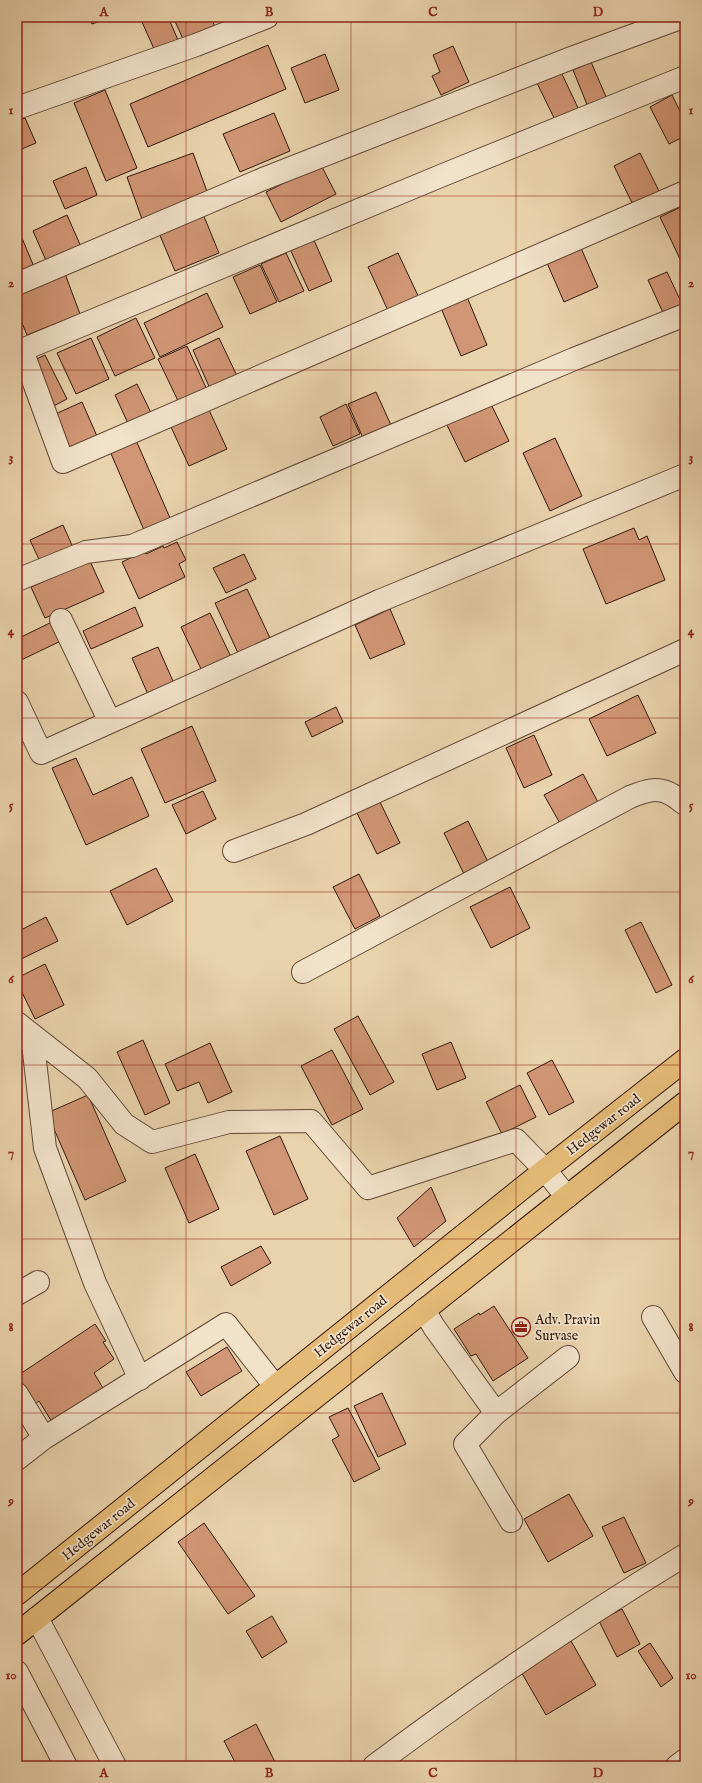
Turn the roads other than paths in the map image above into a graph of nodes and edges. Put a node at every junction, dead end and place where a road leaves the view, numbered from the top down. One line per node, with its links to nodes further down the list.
1 (267, 17): 4 (street)
2 (683, 17): 6 (street)
3 (685, 77): 5 (street)
4 (17, 108)
5 (685, 192)
6 (17, 284)
7 (685, 315): 9 (street)
8 (685, 475): 13 (street)
9 (17, 580)
10 (61, 620): 13 (street)
11 (685, 650): 15 (street)
12 (17, 702): 13 (street)
13 (110, 722)
14 (685, 804): 16 (street)
15 (234, 851)
16 (303, 972)
17 (22, 1033): 20 (street); 28 (street)
18 (685, 1060): 20 (main road, Hedgewar road)
19 (685, 1103): 21 (main road)
20 (545, 1170): 21 (street); 29 (main road, Hedgewar road)
21 (567, 1197): 24 (main road)
22 (38, 1282): 23 (street)
23 (17, 1294)
24 (424, 1310): 31 (street); 37 (main road)
25 (653, 1317): 27 (street)
26 (568, 1357): 31 (street)
27 (685, 1372)
28 (140, 1378): 29 (street); 32 (street)
29 (275, 1386): 36 (main road, Hedgewar road)
30 (17, 1394): 32 (street)
31 (496, 1413): 34 (street)
32 (44, 1438): 33 (street)
33 (17, 1459)
34 (511, 1521)
35 (685, 1555): 43 (street)
36 (17, 1594)
37 (37, 1618): 38 (main road); 42 (street)
38 (17, 1634)
39 (17, 1672): 41 (street)
40 (685, 1760): 44 (street)
41 (66, 1766)
42 (115, 1766)
43 (374, 1766)
44 (677, 1766)

